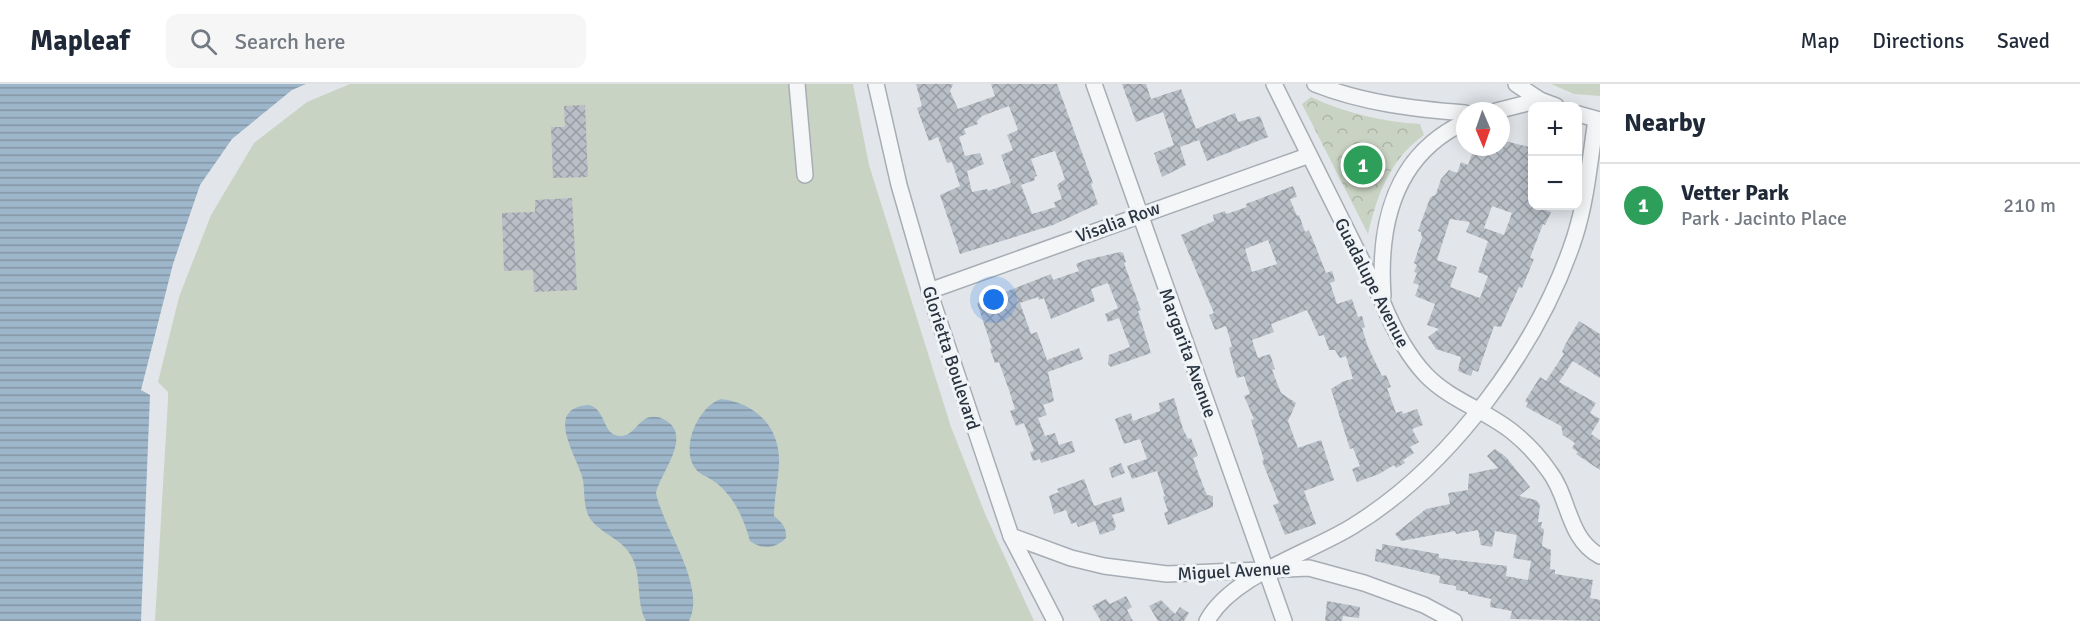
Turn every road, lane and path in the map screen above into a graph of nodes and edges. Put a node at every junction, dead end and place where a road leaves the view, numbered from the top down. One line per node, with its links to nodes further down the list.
1 (797, 84): 15 (street)
2 (876, 84): 17 (street, Glorietta Boulevard)
3 (1094, 84): 16 (street, Margarita Avenue)
4 (1274, 84): 14 (street, Guadalupe Avenue)
5 (1316, 84): 10 (street)
6 (1515, 84): 7 (street)
7 (1540, 100): 8 (street); 9 (street)
8 (1545, 102)
9 (1510, 108)
10 (1456, 112)
11 (1582, 115): 12 (street)
12 (1598, 120): 19 (street)
13 (1456, 128): 18 (street)
14 (1307, 156): 16 (street, Visalia Row); 18 (street, Guadalupe Avenue)
15 (805, 175)
16 (1138, 214): 17 (street, Visalia Row); 22 (street, Margarita Avenue)
17 (929, 291): 20 (street, Glorietta Boulevard)
18 (1392, 327): 19 (street, Guadalupe Avenue)
19 (1478, 411): 21 (street, Guadalupe Avenue); 22 (street)
20 (1011, 536): 22 (street, Miguel Avenue); 23 (street, Glorietta Boulevard)
21 (1600, 556)
22 (1265, 568): 24 (street); 25 (street, Margarita Avenue); 26 (street, Miguel Avenue)
23 (1055, 621)
24 (1207, 621)
25 (1284, 621)
26 (1454, 621)

